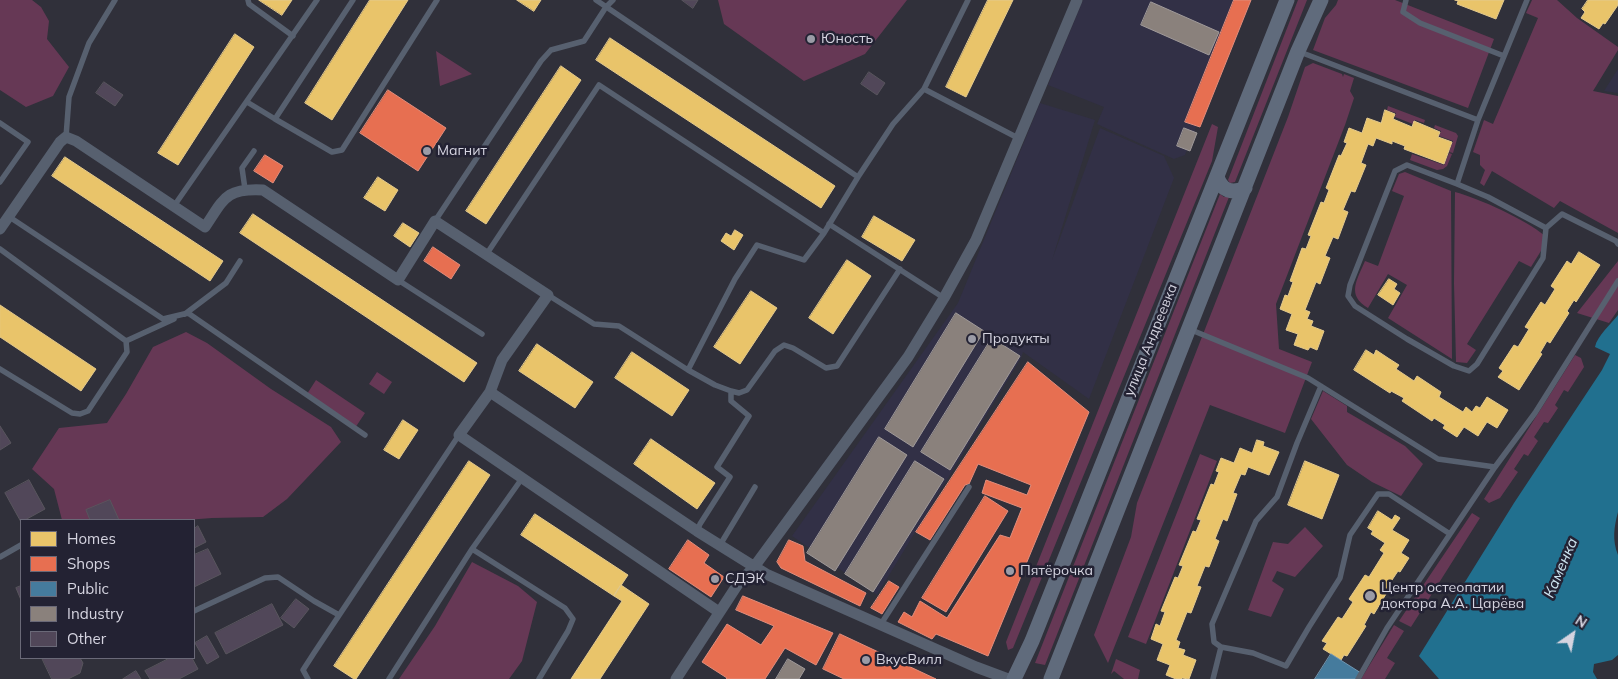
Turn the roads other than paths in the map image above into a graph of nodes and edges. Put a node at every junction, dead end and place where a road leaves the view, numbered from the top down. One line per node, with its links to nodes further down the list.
1 (115, 0): 23 (lane)
2 (248, 0): 15 (lane)
3 (317, 0): 15 (lane)
4 (353, 0): 20 (lane)
5 (437, 0): 20 (lane)
6 (596, 0): 14 (lane)
7 (613, 0): 14 (lane)
8 (968, 0): 18 (lane)
9 (1076, 0): 24 (street)
10 (1287, 0): 26 (main road, улица Андреевка)
11 (1321, 0): 16 (main road)
12 (1406, 0): 17 (lane)
13 (1526, 0): 17 (lane)
14 (606, 7): 27 (lane); 34 (lane)
15 (293, 36): 19 (lane)
16 (1298, 51): 21 (lane); 30 (main road)
17 (1504, 56): 21 (lane)
18 (924, 89): 24 (lane); 27 (lane)
19 (247, 102): 20 (lane); 32 (lane)
20 (275, 119)
21 (1478, 120): 29 (lane)
22 (0, 123): 28 (lane)
23 (66, 137): 32 (street); 33 (street)
24 (1018, 138): 47 (street)
25 (254, 151): 31 (lane)
26 (1217, 177): 30 (main road); 80 (main road, улица Андреевка)
27 (858, 178): 35 (lane)
28 (0, 182)
29 (1457, 184): 36 (lane); 36 (lane)
30 (1245, 188): 49 (main road)
31 (245, 189): 32 (street); 44 (street)
32 (174, 206)
33 (8, 216): 37 (street); 48 (lane)
34 (435, 222): 41 (street); 44 (street)
35 (829, 224): 38 (lane); 43 (lane)
36 (1546, 228): 39 (lane)
37 (0, 229)
38 (824, 233): 41 (lane); 53 (lane)
39 (1618, 244)
40 (0, 249): 51 (lane)
41 (486, 255): 46 (street)
42 (240, 262): 48 (lane)
43 (900, 269): 47 (lane); 55 (lane)
44 (398, 280): 50 (lane)
45 (1618, 281): 59 (lane)
46 (548, 295): 53 (lane); 56 (street)
47 (944, 298): 69 (street)
48 (188, 313): 51 (lane); 57 (lane)
49 (1188, 329): 54 (lane); 81 (main road)
50 (482, 334)
51 (126, 341): 52 (lane)
52 (0, 369)
53 (688, 370): 55 (lane)
54 (1321, 386): 59 (lane); 74 (lane)
55 (730, 391): 63 (lane)
56 (490, 392): 58 (street); 63 (street)
57 (365, 435)
58 (459, 435): 60 (street); 72 (lane)
59 (1495, 467): 64 (lane)
60 (523, 478): 67 (lane); 71 (street)
61 (755, 487): 65 (lane)
62 (968, 487): 73 (lane)
63 (697, 532): 65 (street)
64 (1450, 534): 74 (lane); 83 (lane)
65 (720, 545): 69 (street)
66 (20, 546): 68 (lane)
67 (472, 549): 76 (lane); 77 (lane)
68 (0, 557)
69 (754, 566): 71 (street); 73 (street)
70 (195, 612): 72 (lane)
71 (719, 612): 78 (street)
72 (339, 615): 75 (lane)
73 (881, 624): 79 (street)
74 (1221, 647): 82 (lane)
75 (308, 679)
76 (389, 679)
77 (539, 679)
78 (676, 679)
79 (1008, 679)
80 (1014, 679)
81 (1050, 679)
82 (1213, 679)
83 (1358, 679)

